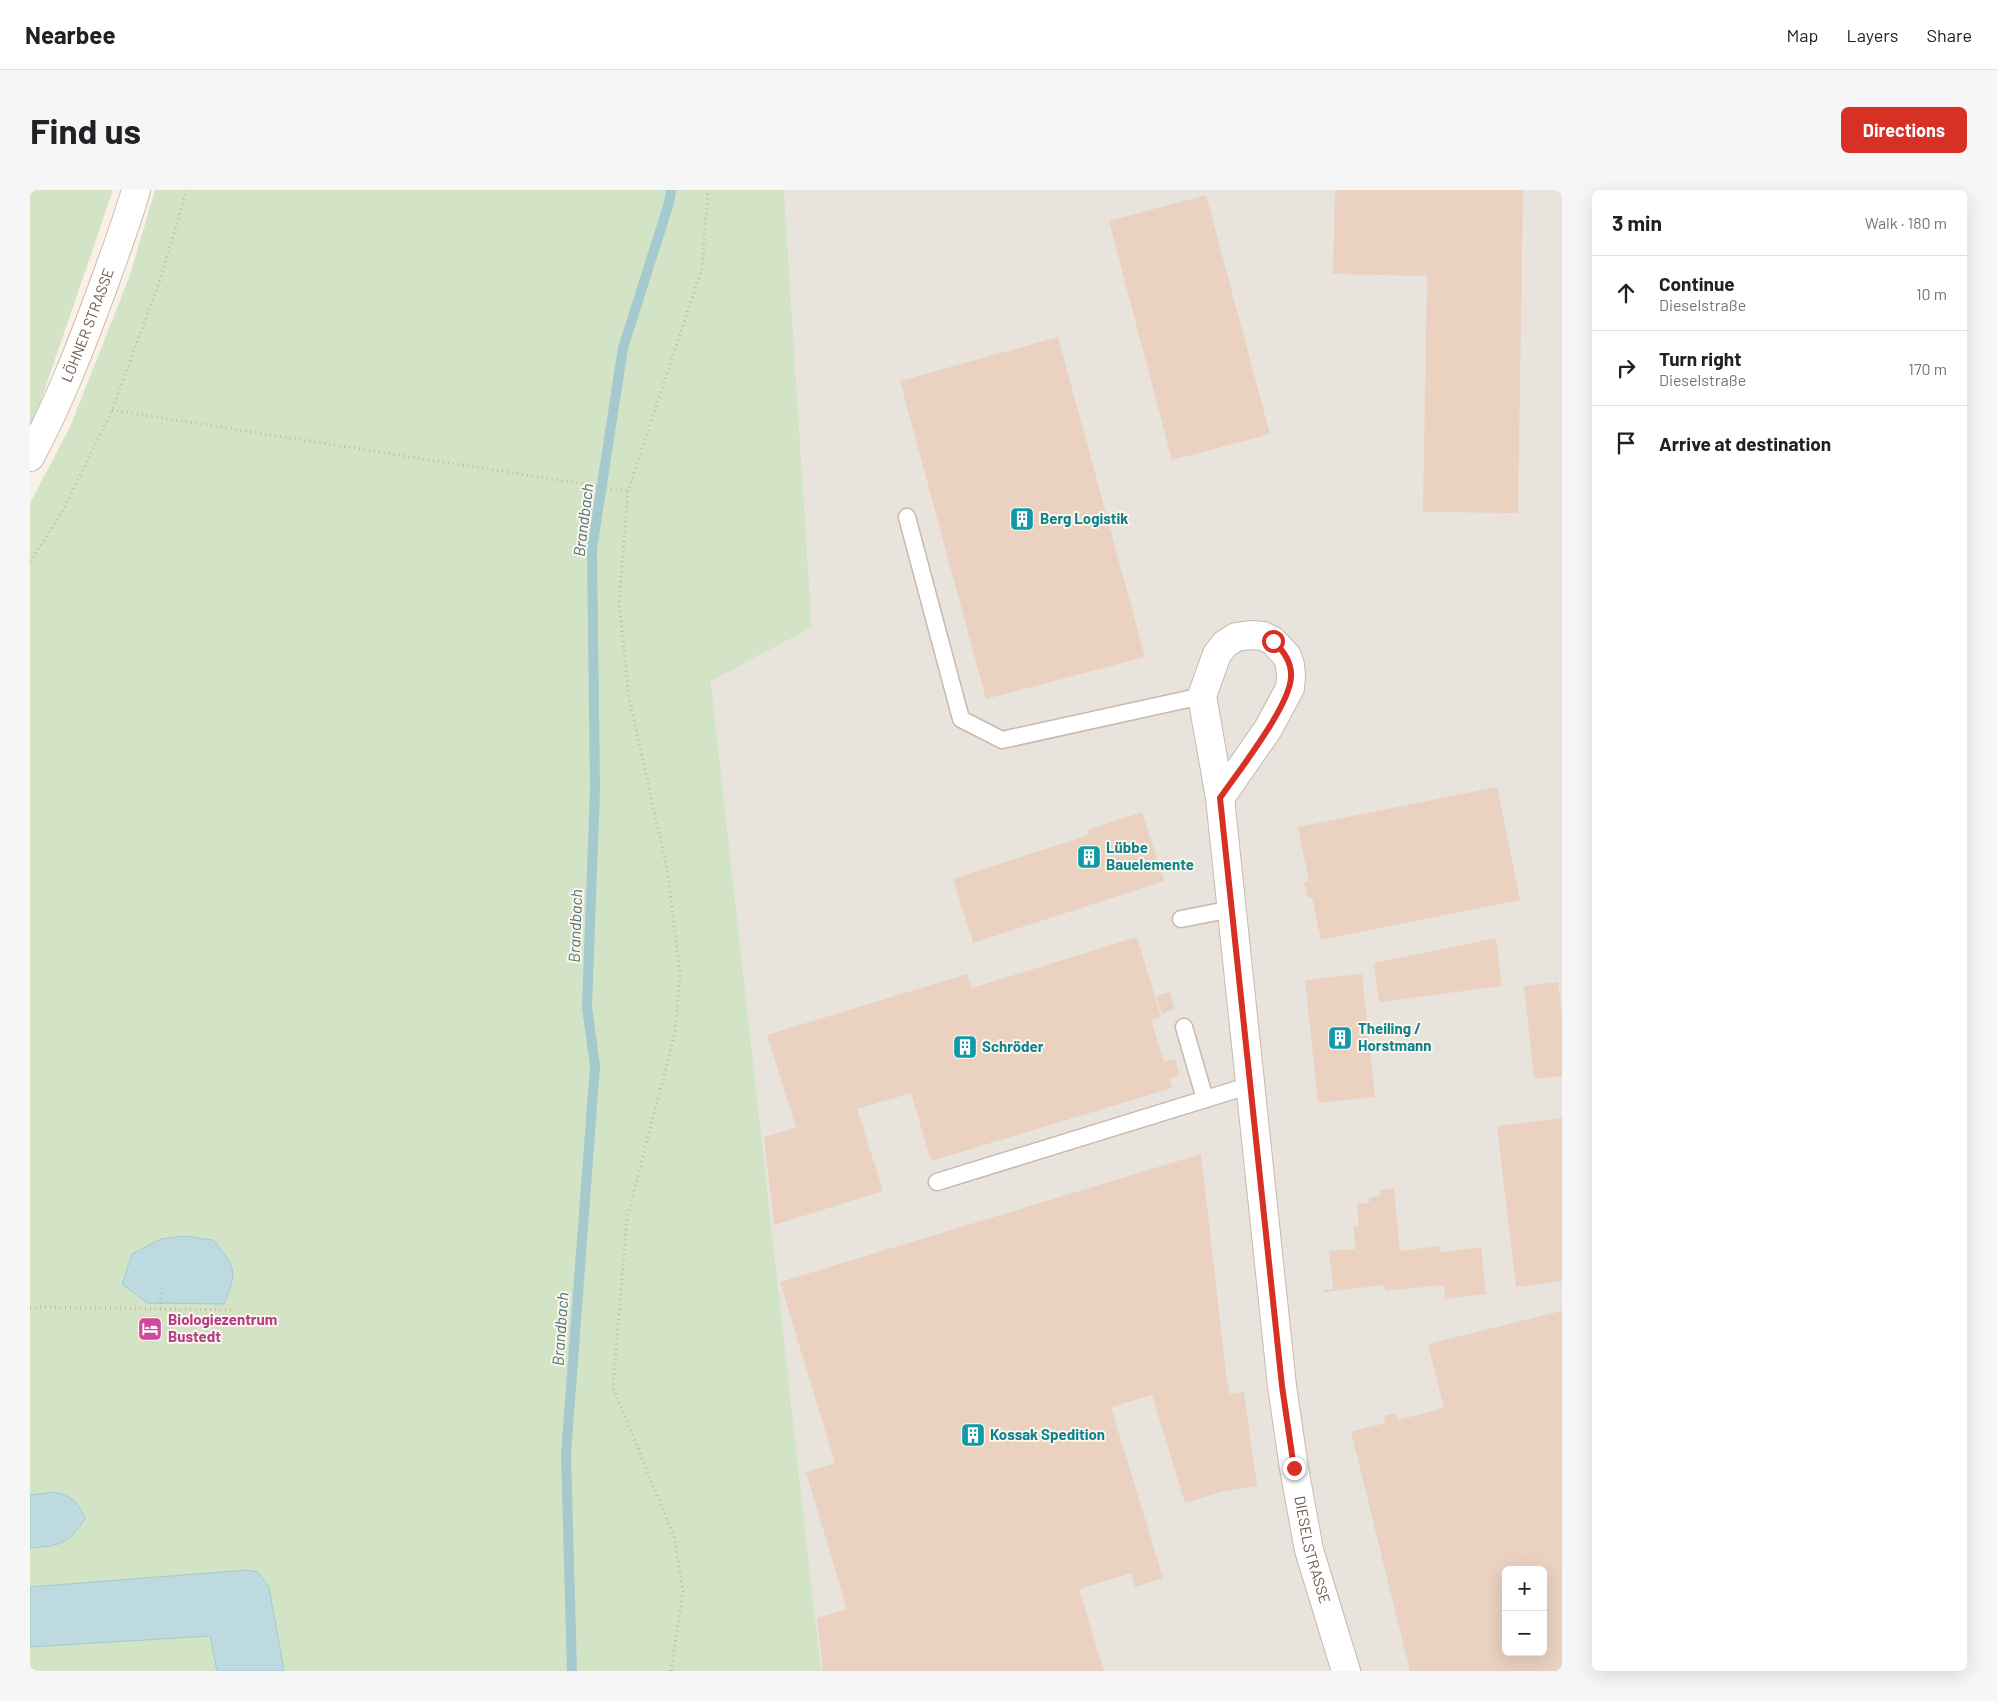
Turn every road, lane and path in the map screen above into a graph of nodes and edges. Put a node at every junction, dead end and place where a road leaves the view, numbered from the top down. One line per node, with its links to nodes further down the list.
1 (136, 190): 5 (street, LÖHNER STRASSE)
2 (187, 190): 4 (path)
3 (708, 190): 6 (path)
4 (112, 410): 6 (path); 8 (path)
5 (30, 457)
6 (628, 491): 21 (path)
7 (907, 517): 9 (lane)
8 (30, 562)
9 (1202, 696): 10 (street, DIESELSTRASSE); 10 (street, DIESELSTRASSE)
10 (1220, 798): 11 (street, DIESELSTRASSE)
11 (1232, 908): 12 (lane); 14 (street, DIESELSTRASSE)
12 (1181, 919)
13 (1184, 1027): 15 (lane)
14 (1251, 1084): 15 (lane); 22 (street, DIESELSTRASSE)
15 (1206, 1099): 16 (lane)
16 (937, 1182)
17 (161, 1290): 19 (path)
18 (30, 1307): 19 (path)
19 (160, 1309): 20 (path)
20 (235, 1310)
21 (671, 1671)
22 (1346, 1671)

